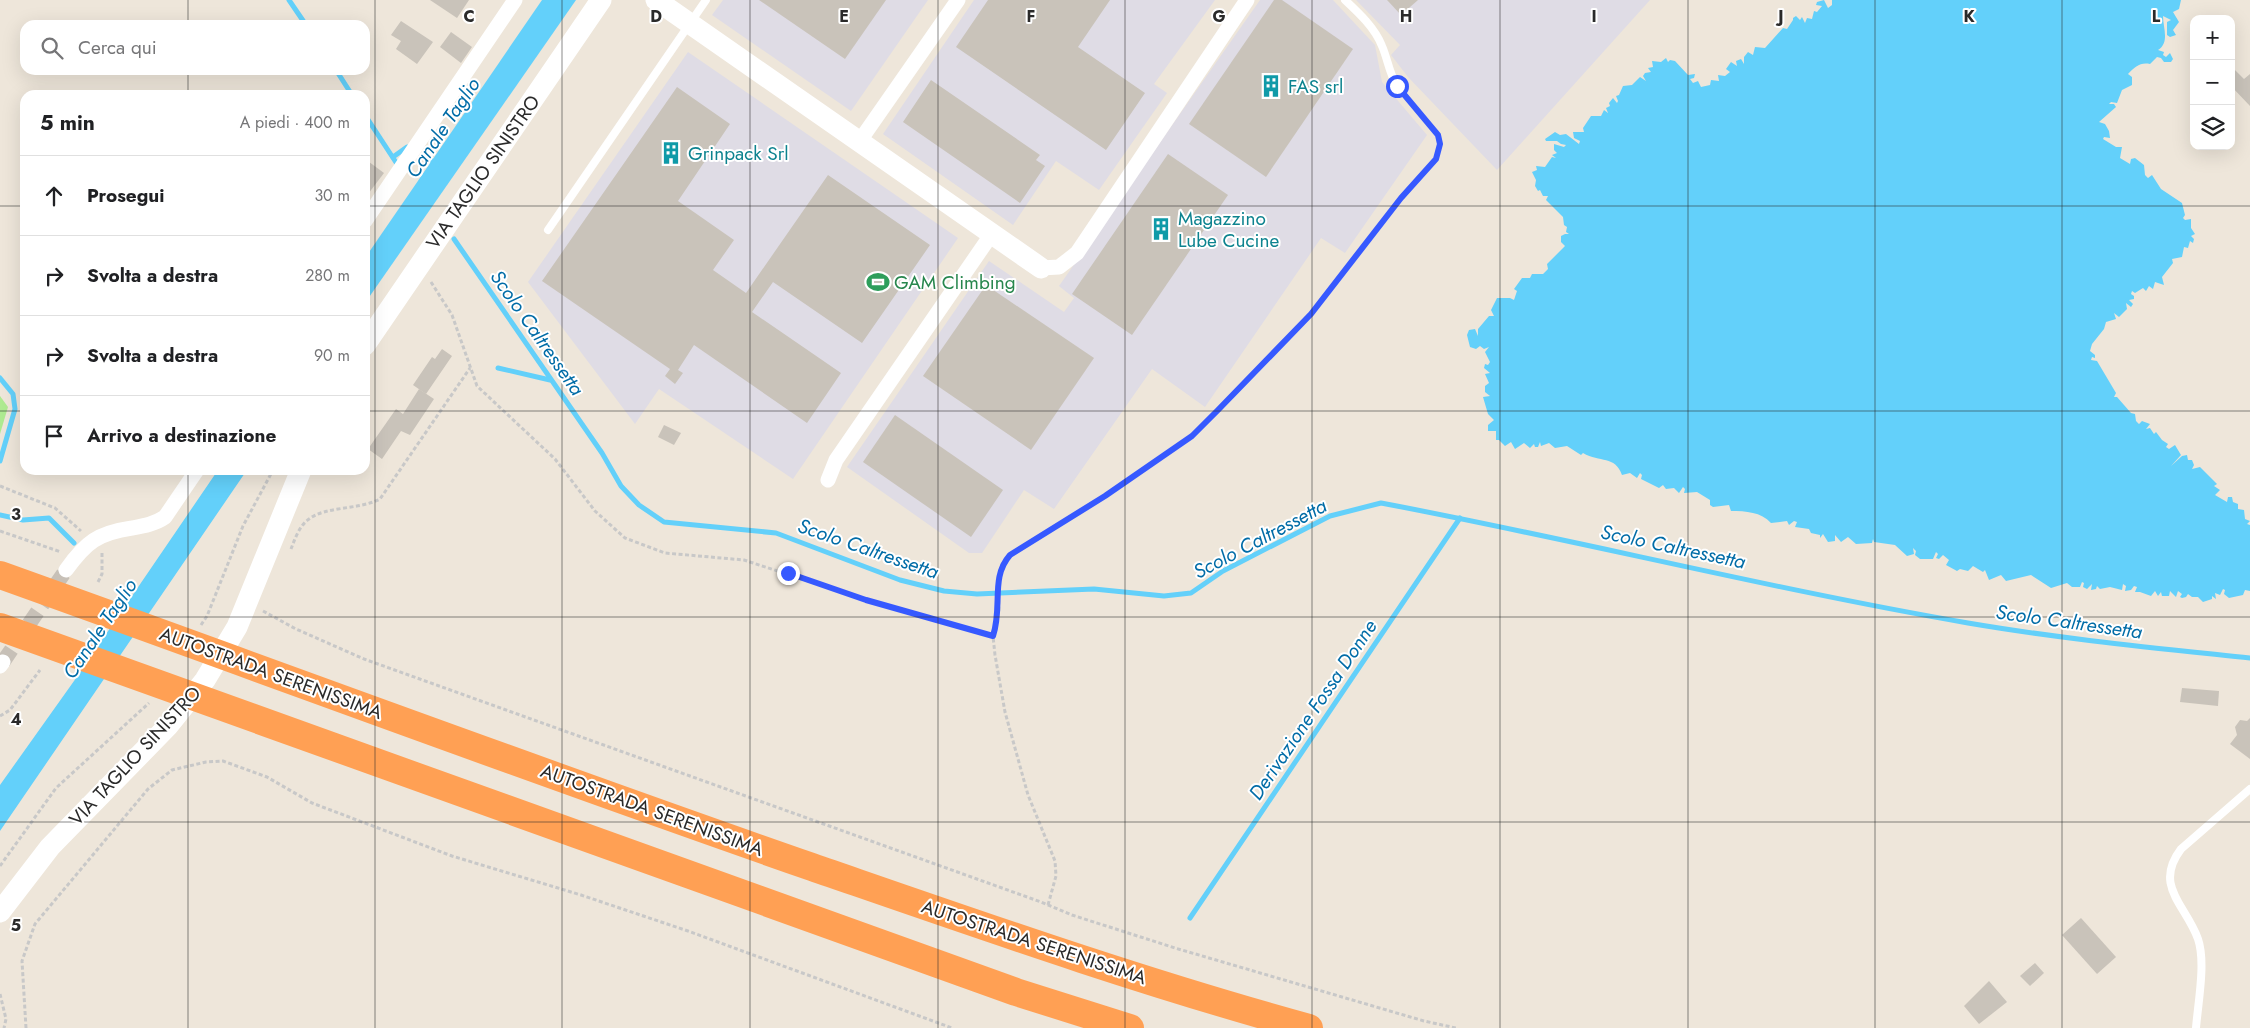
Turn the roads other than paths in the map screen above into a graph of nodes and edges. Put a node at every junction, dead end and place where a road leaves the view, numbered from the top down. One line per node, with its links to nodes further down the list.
1 (515, 0): 11 (street)
2 (601, 0): 15 (main road, VIA TAGLIO SINISTRO)
3 (656, 0): 8 (main road)
4 (706, 0): 8 (lane)
5 (958, 0): 10 (street)
6 (1246, 0): 14 (street)
7 (1345, 0): 9 (lane)
8 (689, 23): 10 (main road); 12 (lane)
9 (1397, 86)
10 (858, 142): 13 (main road)
11 (370, 214)
12 (548, 230)
13 (992, 235): 14 (main road); 18 (street)
14 (1041, 268)
15 (370, 338)
16 (194, 475): 19 (street)
17 (299, 475): 23 (main road, VIA TAGLIO SINISTRO)
18 (828, 480)
19 (66, 570)
20 (0, 575): 27 (highway, AUTOSTRADA SERENISSIMA)
21 (0, 627): 26 (highway)
22 (2250, 789): 30 (lane)
23 (50, 847): 24 (main road, VIA TAGLIO SINISTRO); 25 (main road, VIA TAGLIO SINISTRO)
24 (0, 890)
25 (0, 912)
26 (1016, 992): 28 (highway); 29 (highway)
27 (1307, 1027)
28 (1094, 1028)
29 (1130, 1028)
30 (2196, 1028)

